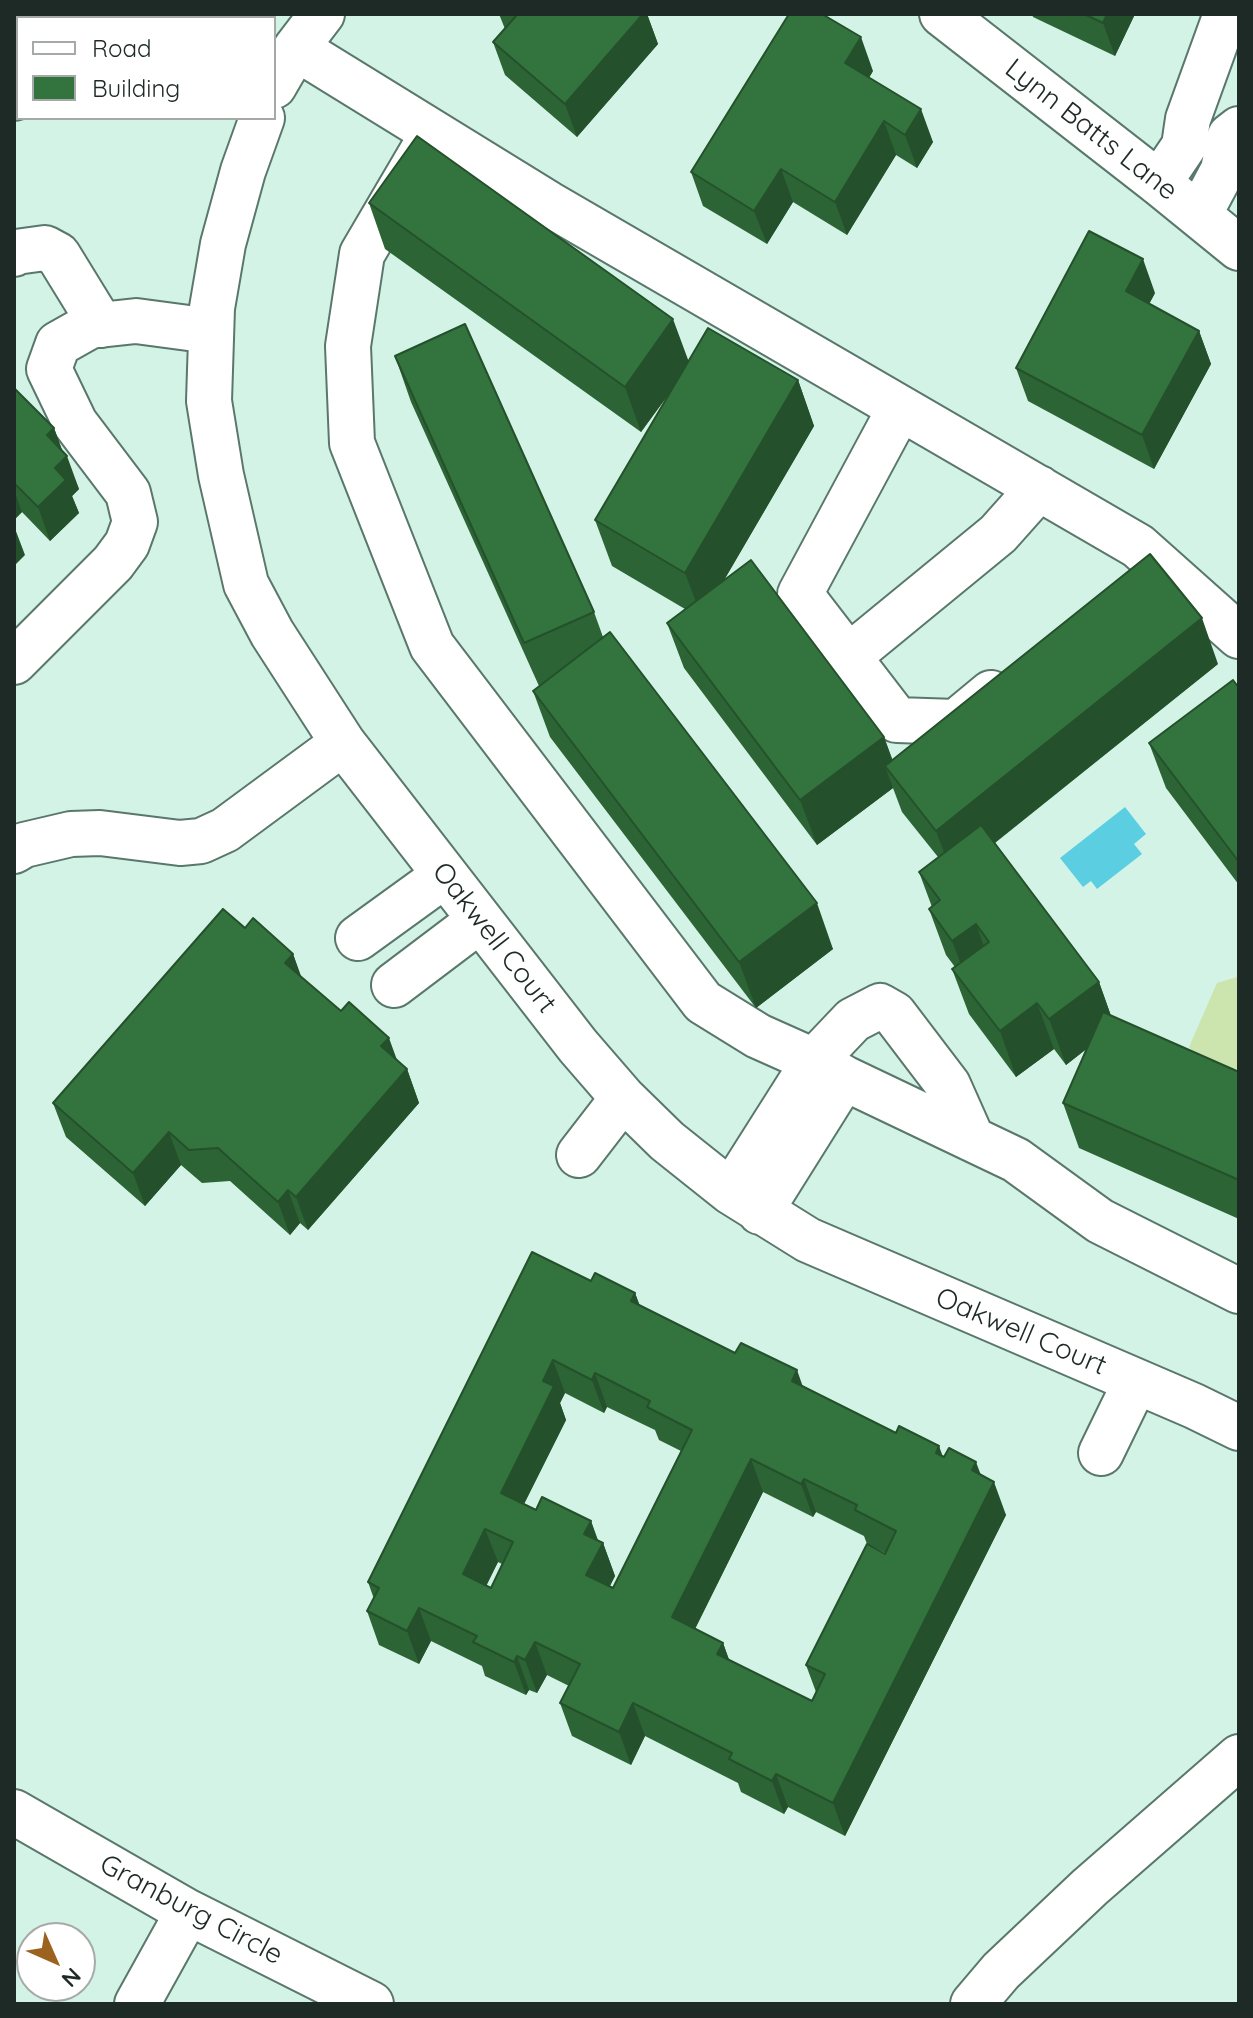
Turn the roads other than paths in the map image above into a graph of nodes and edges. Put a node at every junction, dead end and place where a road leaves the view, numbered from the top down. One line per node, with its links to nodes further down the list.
1 (322, 14): 4 (street)
2 (942, 14): 9 (street, Lynn Batts Lane)
3 (1226, 14): 8 (street)
4 (280, 76): 7 (street)
5 (261, 120): 14 (street, Oakwell Court)
6 (1234, 132): 8 (street); 10 (street)
7 (433, 133): 15 (street); 27 (street)
8 (1184, 146): 9 (street)
9 (1159, 183): 10 (street, Lynn Batts Lane)
10 (1199, 215): 11 (street, Lynn Batts Lane)
11 (1239, 248)
12 (14, 254): 13 (street)
13 (101, 325): 14 (street); 19 (street)
14 (211, 331): 21 (street, Oakwell Court)
15 (900, 408): 16 (street); 18 (street)
16 (1039, 488): 17 (street); 18 (street)
17 (1239, 636)
18 (848, 657): 20 (street)
19 (14, 662)
20 (1018, 671)
21 (343, 743): 22 (street); 23 (street, Oakwell Court)
22 (14, 851)
23 (445, 875): 24 (street, Oakwell Court); 25 (street)
24 (480, 920): 26 (street); 28 (street, Oakwell Court)
25 (358, 938)
26 (394, 985)
27 (829, 1070): 29 (street); 29 (street); 31 (street)
28 (623, 1098): 30 (street); 31 (street, Oakwell Court)
29 (972, 1139): 32 (street)
30 (579, 1155)
31 (745, 1202): 33 (street, Oakwell Court)
32 (1239, 1291)
33 (1136, 1381): 34 (street, Oakwell Court); 35 (street)
34 (1239, 1428)
35 (1101, 1453)
36 (1239, 1757): 41 (street)
37 (14, 1812): 38 (street, Granburg Circle)
38 (188, 1912): 39 (street); 40 (street, Granburg Circle)
39 (137, 2004)
40 (371, 2004)
41 (973, 2004)

